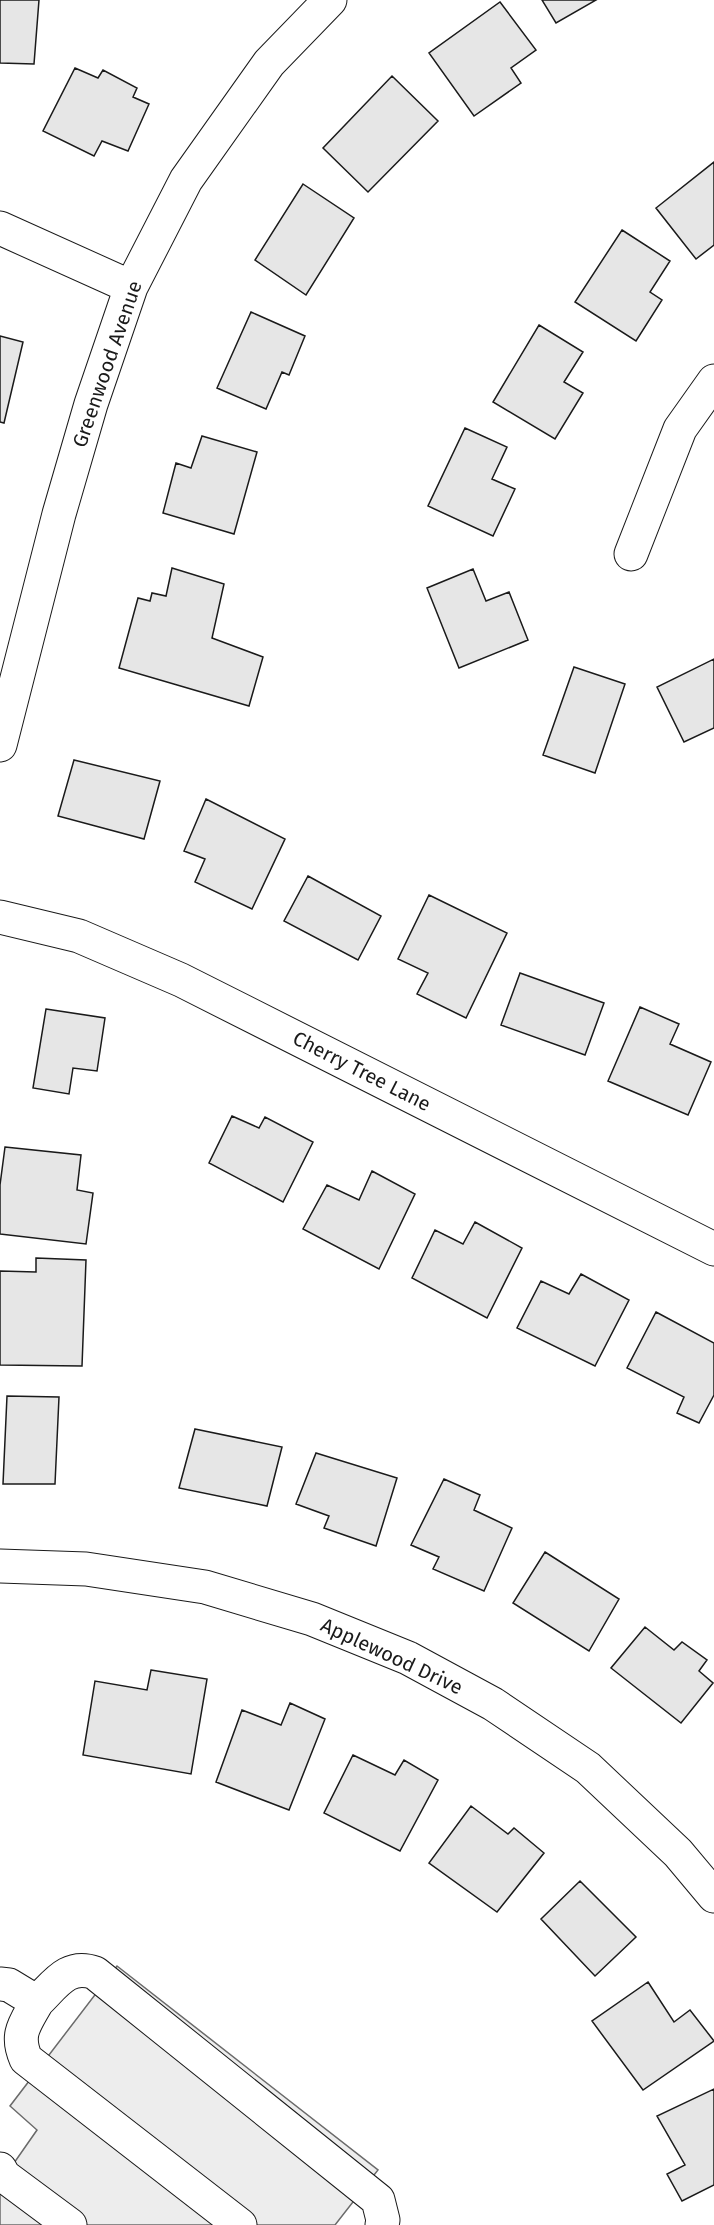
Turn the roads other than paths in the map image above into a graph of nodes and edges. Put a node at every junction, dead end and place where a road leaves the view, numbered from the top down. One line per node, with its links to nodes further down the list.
1 (330, 0): 3 (street, Greenwood Avenue)
2 (0, 228): 3 (street)
3 (131, 286): 6 (street, Greenwood Avenue)
4 (714, 381): 5 (street)
5 (631, 554)
6 (0, 745)
7 (0, 917): 8 (street, Cherry Tree Lane)
8 (714, 1249)
9 (0, 1566): 10 (street, Applewood Drive)
10 (714, 1896)
11 (0, 1984): 12 (street)
12 (37, 2002): 14 (street); 16 (street)
13 (0, 2169): 15 (street)
14 (380, 2212)
15 (70, 2225)
16 (240, 2225)

